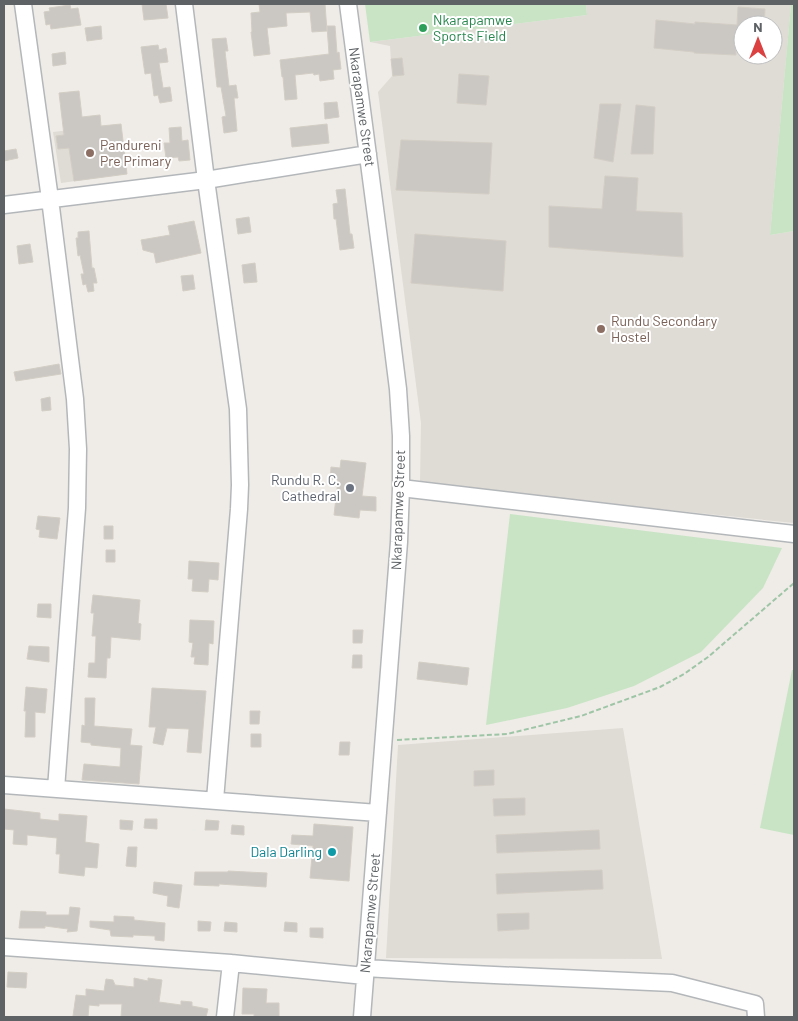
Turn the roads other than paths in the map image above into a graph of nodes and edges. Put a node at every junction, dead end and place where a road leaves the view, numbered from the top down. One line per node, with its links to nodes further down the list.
1 (22, 4): 6 (street)
2 (184, 4): 5 (street)
3 (348, 4): 4 (street, Nkarapamwe Street)
4 (368, 154): 5 (street); 8 (street, Nkarapamwe Street)
5 (206, 180): 6 (street); 12 (street)
6 (50, 199): 7 (street); 11 (street)
7 (4, 205)
8 (402, 488): 9 (street); 13 (street, Nkarapamwe Street)
9 (794, 534)
10 (4, 785): 11 (street)
11 (56, 788): 12 (street)
12 (215, 800): 13 (street)
13 (378, 812): 16 (street, Nkarapamwe Street)
14 (4, 947): 15 (street)
15 (230, 963): 16 (street); 17 (street)
16 (365, 972): 18 (street, Nkarapamwe Street); 19 (street)
17 (225, 1017)
18 (362, 1017)
19 (756, 1017)

